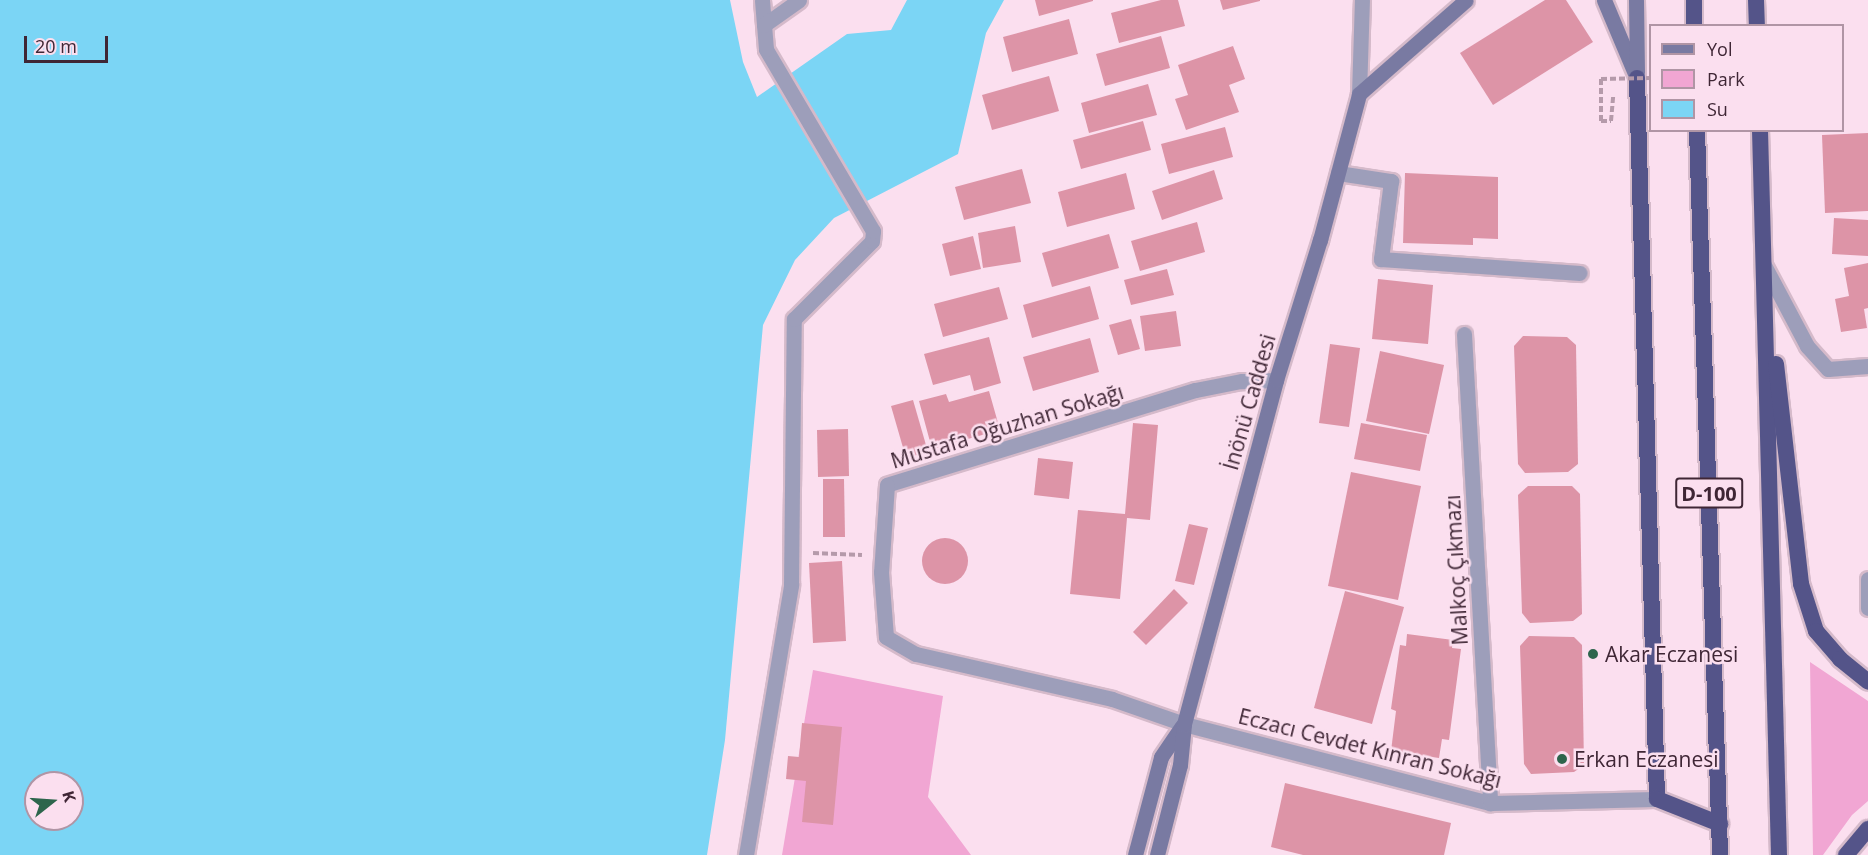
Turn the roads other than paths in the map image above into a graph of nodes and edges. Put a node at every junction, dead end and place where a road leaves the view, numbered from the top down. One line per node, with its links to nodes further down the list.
1 (762, 0): 11 (street)
2 (799, 0): 11 (street)
3 (1362, 0): 13 (street)
4 (1466, 0): 13 (main road)
5 (1604, 0): 12 (main road)
6 (1636, 0): 12 (main road)
7 (1694, 0): 9 (highway)
8 (1756, 0): 10 (highway)
9 (1694, 24)
10 (1757, 24)
11 (764, 25): 30 (street)
12 (1644, 78): 26 (highway)
13 (1359, 94): 16 (main road, İnönü Caddesi)
14 (1697, 132): 28 (highway, D-100)
15 (1760, 132): 17 (highway, D-100)
16 (1338, 173): 18 (street); 21 (main road, İnönü Caddesi)
17 (1764, 265): 20 (street); 24 (highway); 34 (highway, D-100)
18 (1580, 273)
19 (1464, 334): 27 (street, Malkoç Çıkmazı)
20 (1868, 366)
21 (1276, 380): 25 (main road, İnönü Caddesi); 25 (street, Mustafa Oğuzhan Sokağı)
22 (1868, 579): 23 (street)
23 (1868, 608)
24 (1868, 682)
25 (1184, 724): 27 (street, Eczacı Cevdet Kınran Sokağı); 31 (main road, İnönü Caddesi); 32 (main road, İnönü Caddesi)
26 (1657, 800): 27 (street, Eczacı Cevdet Kınran Sokağı); 28 (highway)
27 (1490, 803)
28 (1720, 824): 33 (highway, D-100)
29 (1868, 829): 35 (highway)
30 (746, 855)
31 (1135, 855)
32 (1158, 855)
33 (1720, 855)
34 (1779, 855)
35 (1846, 855)

